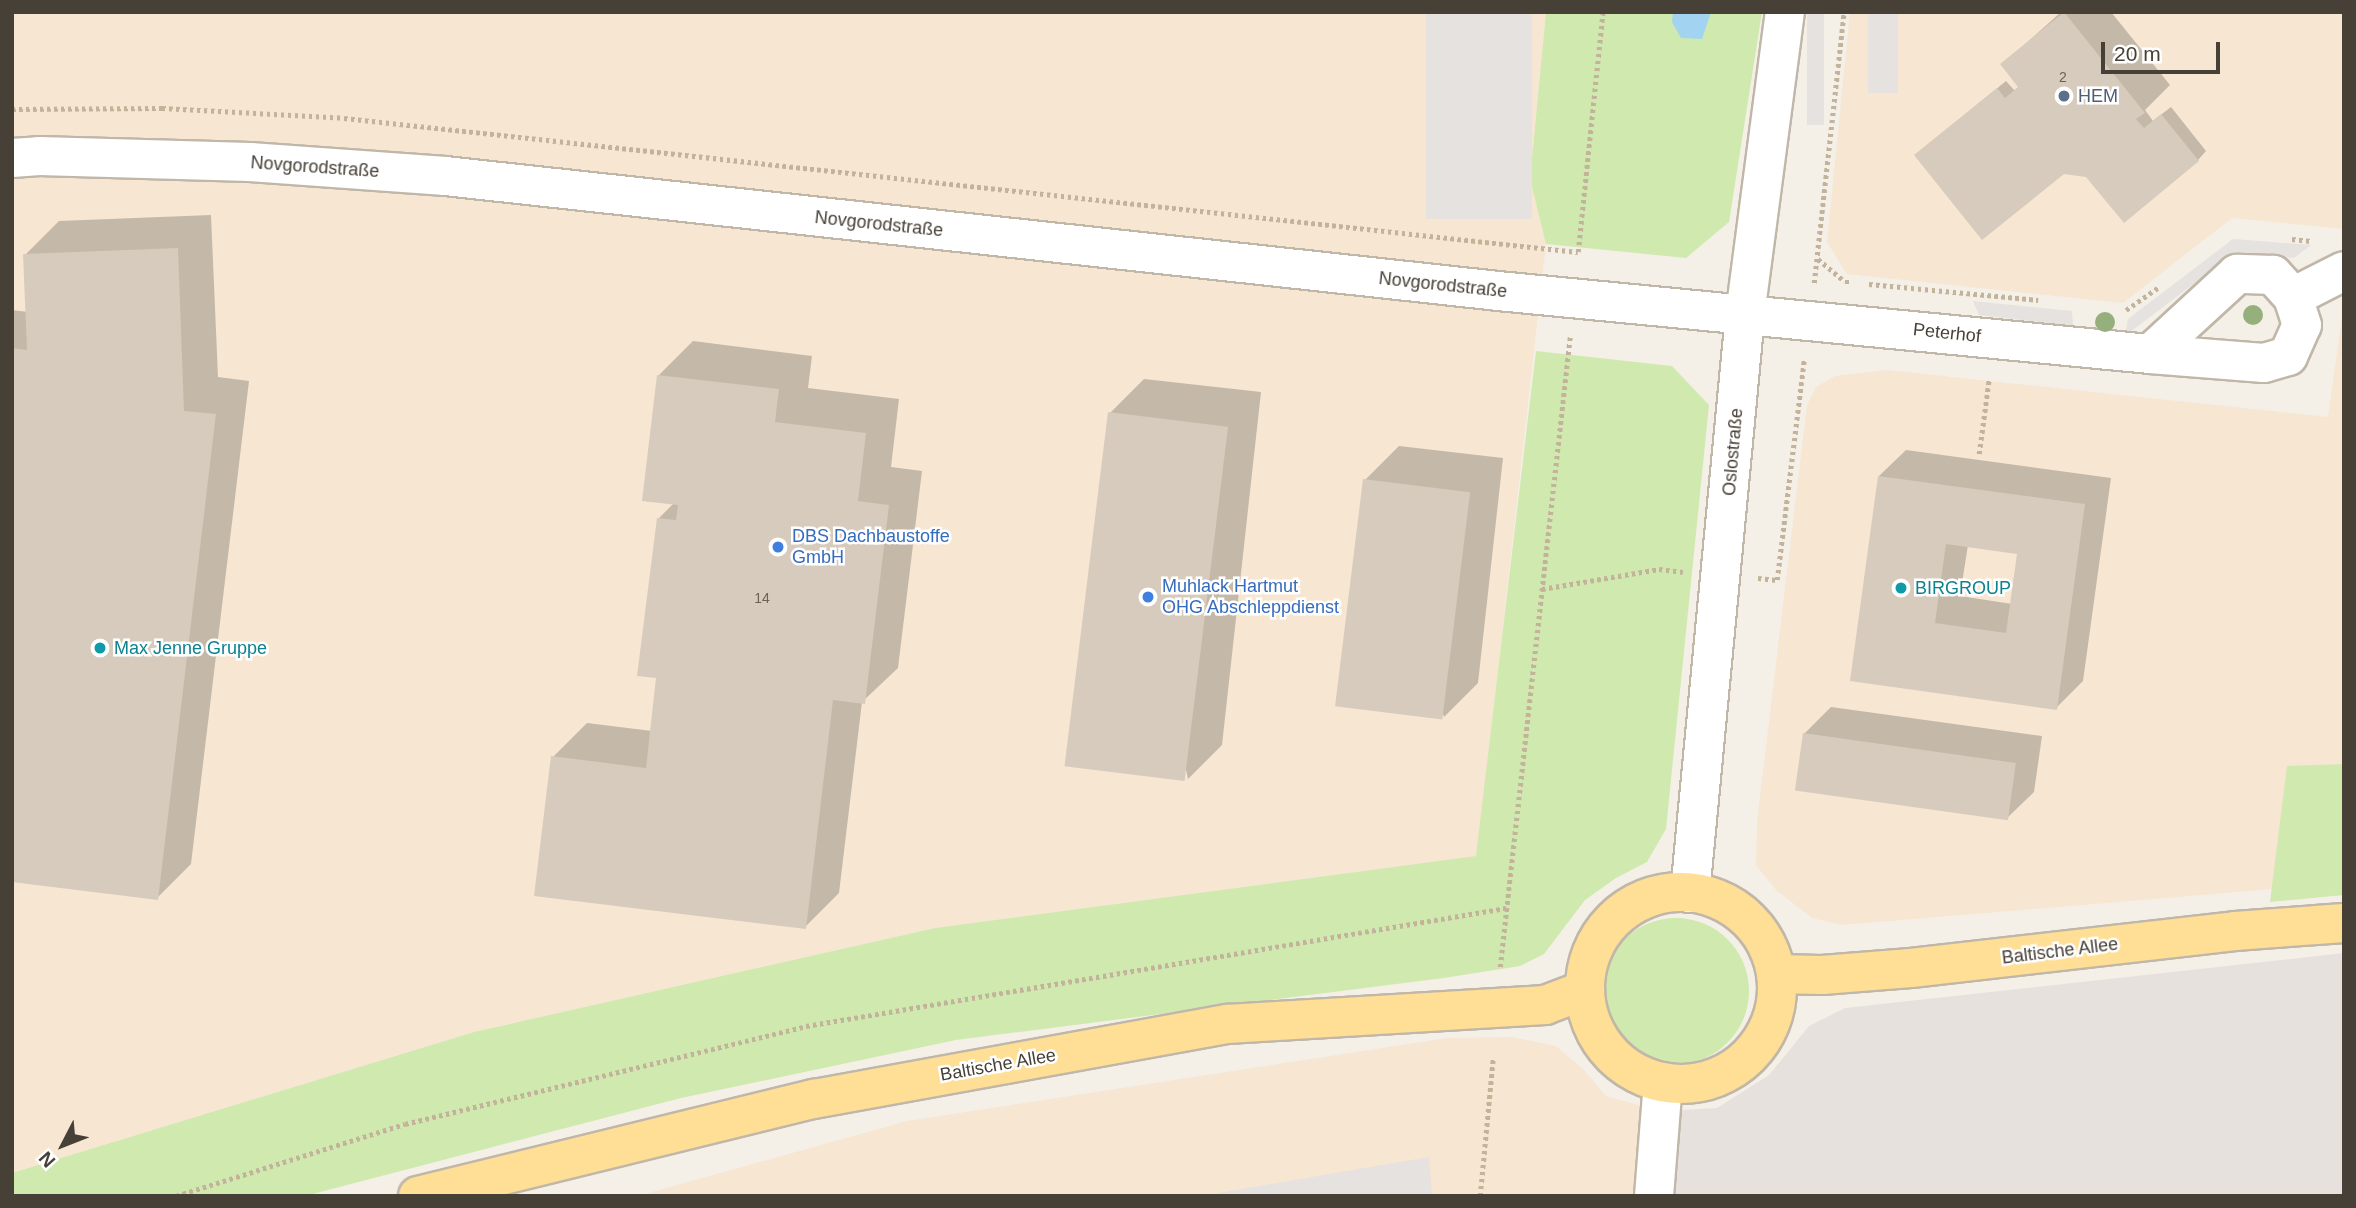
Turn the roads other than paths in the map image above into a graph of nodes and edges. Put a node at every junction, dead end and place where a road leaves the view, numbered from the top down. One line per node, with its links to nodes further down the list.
1 (1785, 12): 5 (street, Oslostraße)
2 (12, 158): 5 (street, Novgorodstraße)
3 (2344, 271): 4 (street)
4 (2293, 297): 6 (street); 6 (street, Peterhof)
5 (1745, 315): 6 (street, Peterhof); 7 (street, Oslostraße)
6 (2150, 354)
7 (1690, 892): 9 (main road); 10 (main road)
8 (2344, 923): 9 (main road, Baltische Allee)
9 (1776, 974): 11 (main road)
10 (1585, 990): 11 (main road); 12 (main road, Baltische Allee)
11 (1663, 1082): 13 (street)
12 (418, 1196)
13 (1654, 1196)

